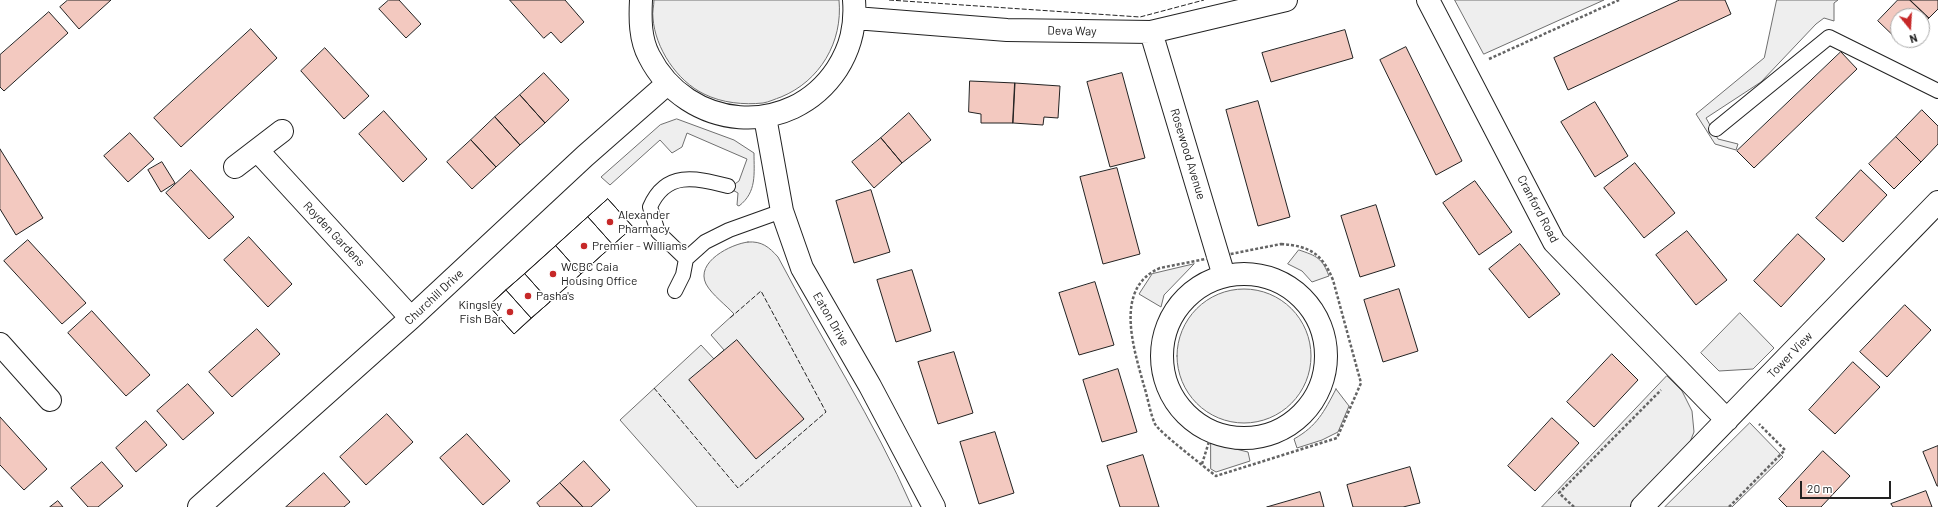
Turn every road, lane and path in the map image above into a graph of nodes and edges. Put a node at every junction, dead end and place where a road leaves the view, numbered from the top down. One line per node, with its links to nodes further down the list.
1 (640, 0): 8 (street)
2 (1286, 0): 6 (street, Deva Way)
3 (1428, 0): 7 (street, Cranford Road)
4 (1619, 0): 7 (path)
5 (855, 9): 6 (street, Deva Way); 10 (street)
6 (1151, 32): 18 (street, Rosewood Avenue)
7 (1466, 70): 24 (street, Cranford Road)
8 (667, 84): 10 (street); 22 (street, Churchill Drive)
9 (1938, 92): 11 (lane)
10 (765, 117): 17 (street, Eaton Drive)
11 (1716, 129)
12 (282, 131): 13 (street)
13 (257, 150): 14 (street); 22 (street, Royden Gardens)
14 (235, 167)
15 (728, 186): 19 (lane)
16 (1938, 202): 26 (street, Tower View)
17 (782, 211): 19 (lane); 30 (street, Eaton Drive)
18 (1218, 255): 20 (street, Rosewood Avenue); 28 (path); 28 (path)
19 (686, 259): 21 (lane)
20 (1224, 276): 27 (street); 27 (street)
21 (675, 291)
22 (411, 318): 29 (street, Churchill Drive)
23 (0, 344): 25 (street)
24 (1679, 371): 26 (street, Cranford Road); 31 (path)
25 (50, 400)
26 (1733, 413): 32 (street, Tower View); 33 (path)
27 (1212, 432): 28 (path)
28 (1202, 464)
29 (199, 507)
30 (934, 507)
31 (1574, 507)
32 (1642, 507)
33 (1729, 507)

